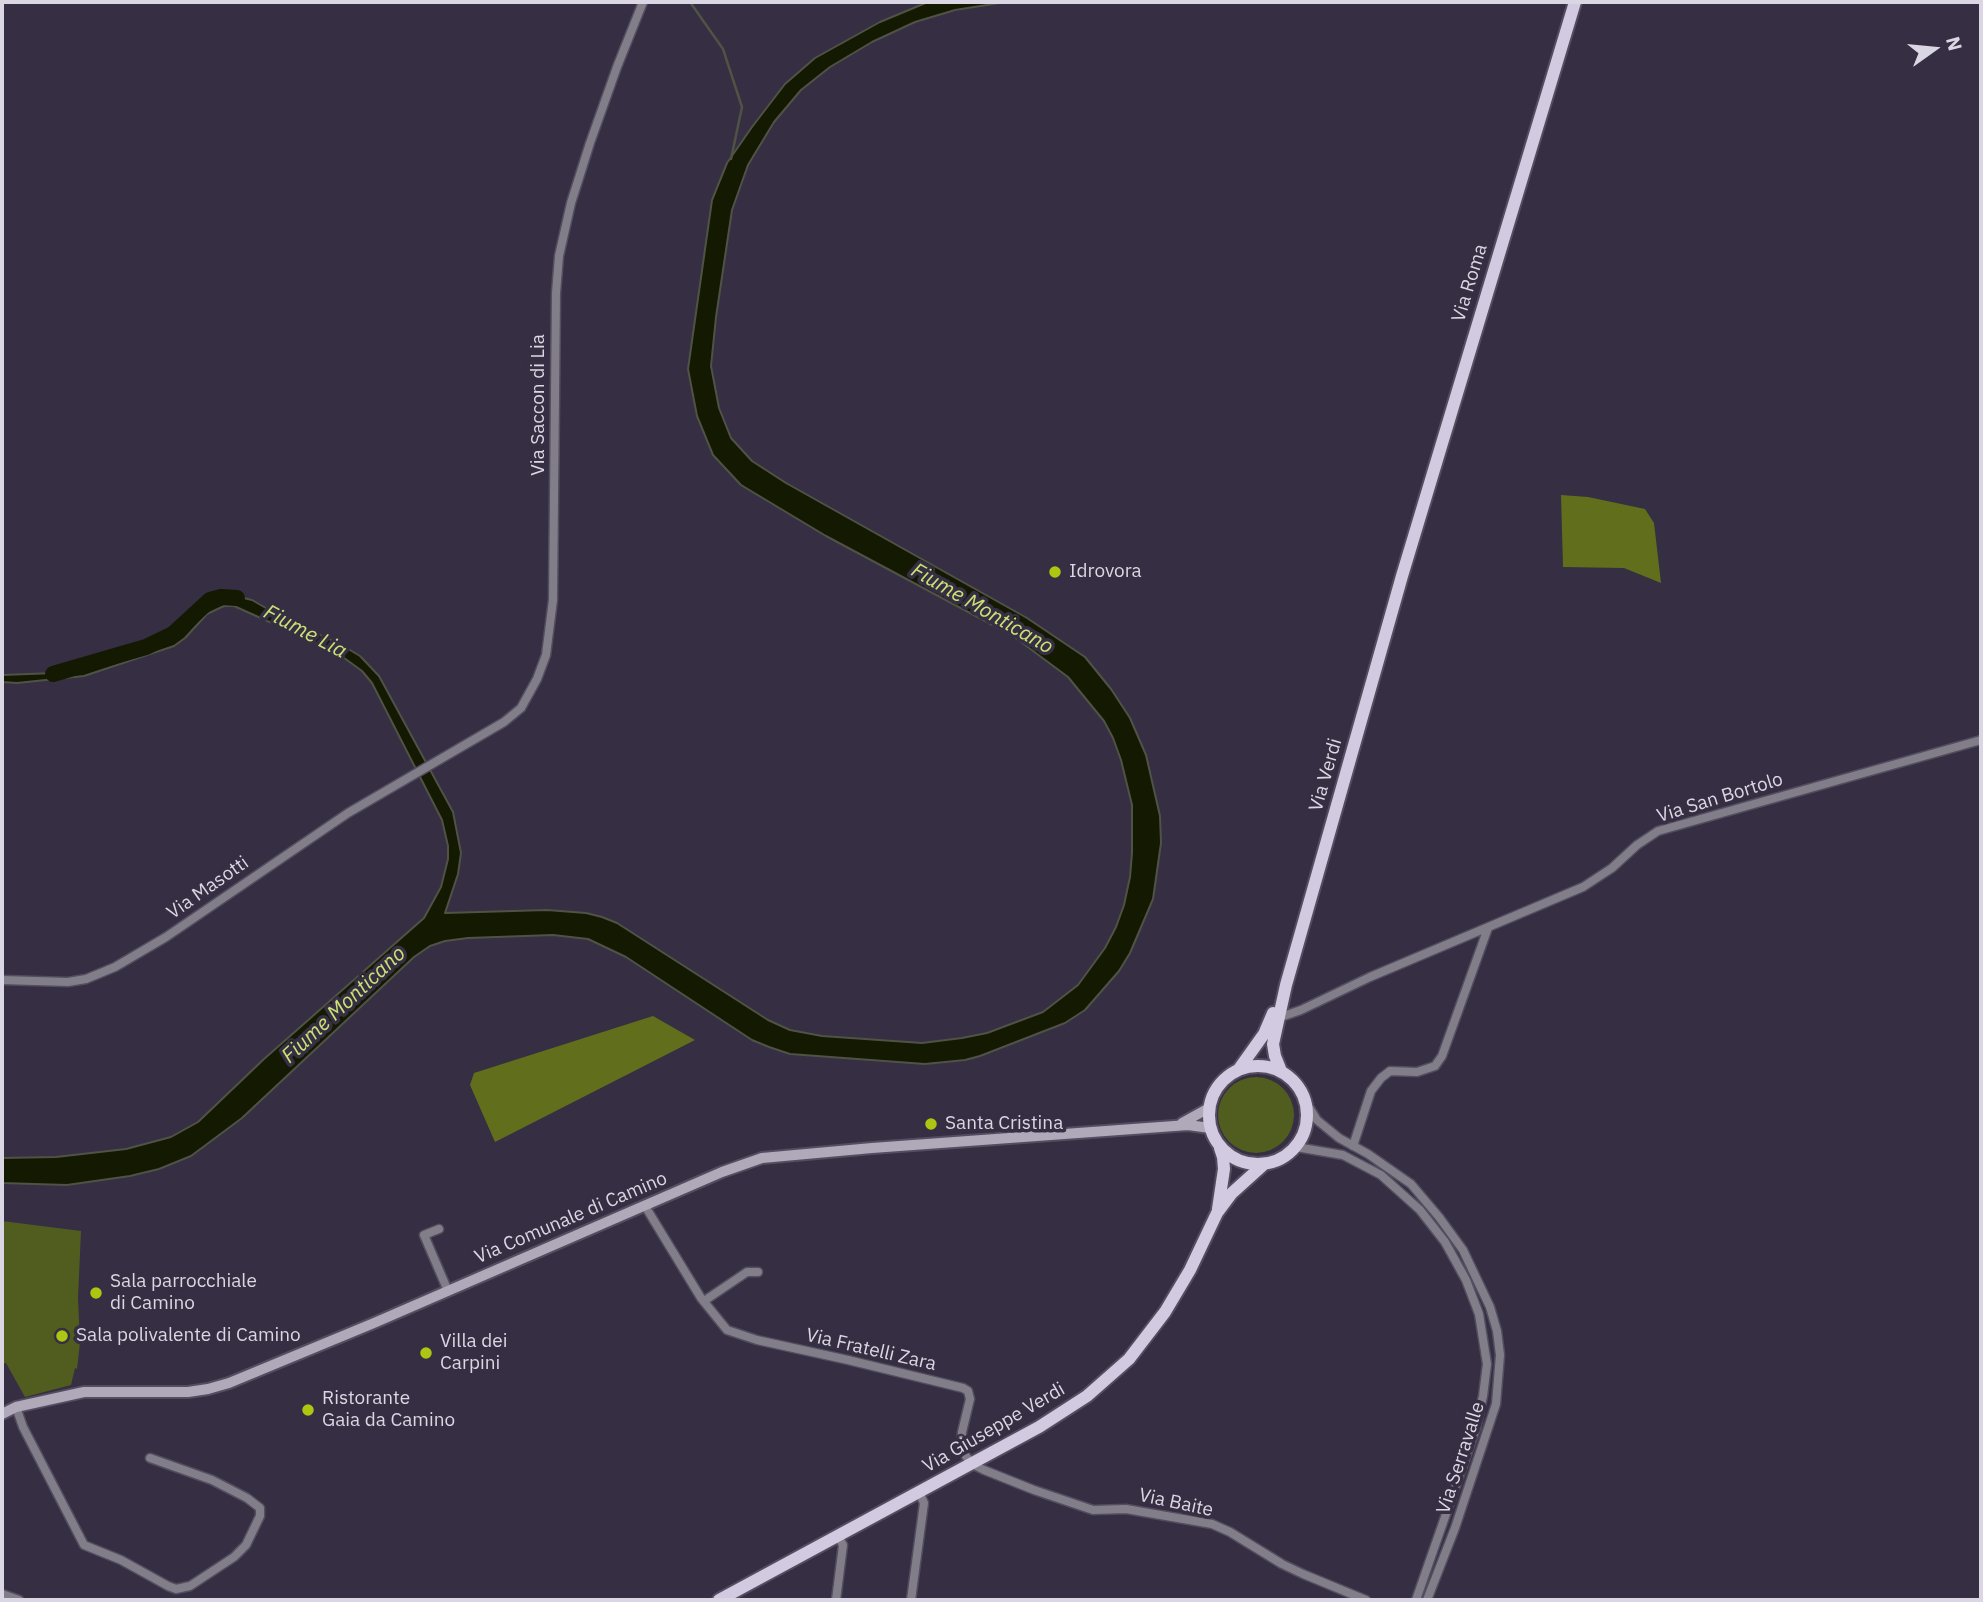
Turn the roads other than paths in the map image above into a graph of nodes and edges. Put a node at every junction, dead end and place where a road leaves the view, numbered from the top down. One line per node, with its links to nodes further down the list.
1 (643, 2): 5 (street, Via Saccon di Lia)
2 (1576, 2): 3 (main road, Via Roma)
3 (1402, 576): 8 (main road, Via Verdi)
4 (1981, 740): 6 (street, Via San Bortolo)
5 (416, 773): 7 (street, Via Masotti)
6 (1488, 928): 9 (street, Via San Bortolo); 17 (street)
7 (2, 980)
8 (1286, 985): 9 (main road); 10 (main road)
9 (1278, 1018): 11 (main road)
10 (1240, 1069): 11 (main road); 13 (main road)
11 (1281, 1071): 12 (main road)
12 (1307, 1104): 17 (street, Via Serravalle); 18 (main road)
13 (1209, 1108): 14 (street, Via Comunale di Camino); 15 (main road)
14 (1172, 1127): 15 (street, Via Comunale di Camino); 20 (street, Via Comunale di Camino)
15 (1210, 1128): 16 (main road)
16 (1218, 1144): 19 (main road); 21 (main road)
17 (1353, 1146): 39 (street, Via Serravalle)
18 (1296, 1147): 19 (main road); 38 (street, Via Serravalle)
19 (1263, 1165): 21 (main road)
20 (645, 1206): 24 (street, Via Comunale di Camino); 25 (street, Via Fratelli Zara)
21 (1217, 1213): 29 (main road, Via Giuseppe Verdi)
22 (439, 1229): 24 (street)
23 (758, 1272): 25 (street)
24 (448, 1291): 26 (street, Via Comunale di Camino)
25 (704, 1301): 29 (street, Via Fratelli Zara)
26 (16, 1408): 27 (street, Via Comunale di Camino); 28 (street)
27 (2, 1414)
28 (150, 1458)
29 (972, 1464): 30 (main road, Via Giuseppe Verdi); 37 (street, Via Baite)
30 (919, 1492): 31 (main road, Via Giuseppe Verdi); 36 (street)
31 (838, 1536): 34 (main road, Via Giuseppe Verdi); 35 (street)
32 (2, 1594): 33 (street)
33 (19, 1600)
34 (719, 1600)
35 (836, 1600)
36 (911, 1600)
37 (1366, 1600)
38 (1416, 1600)
39 (1427, 1600)

